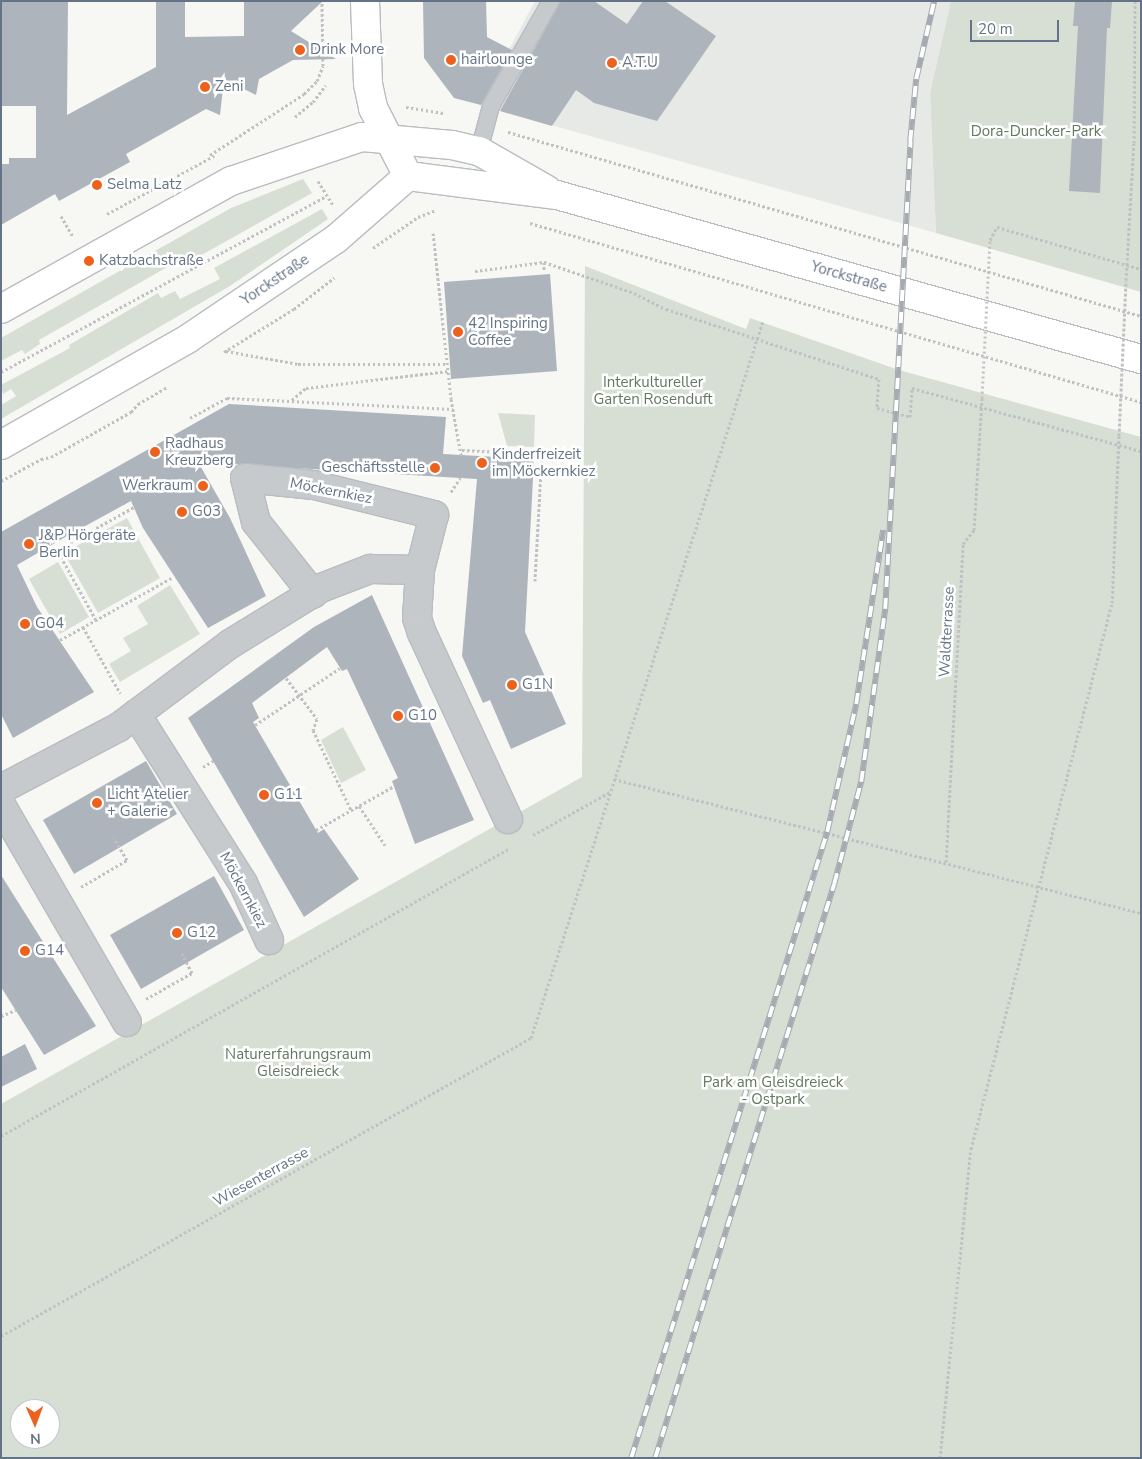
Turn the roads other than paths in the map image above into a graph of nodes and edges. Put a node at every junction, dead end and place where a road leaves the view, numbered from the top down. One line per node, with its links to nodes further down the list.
1 (366, 1): 3 (main road)
2 (551, 1): 4 (lane)
3 (388, 137): 4 (main road, Yorckstraße); 5 (main road); 7 (main road, Yorckstraße)
4 (482, 138): 6 (main road, Yorckstraße)
5 (408, 176): 6 (main road, Yorckstraße); 9 (main road, Yorckstraße)
6 (557, 195): 8 (main road, Yorckstraße)
7 (1, 309)
8 (1141, 359)
9 (1, 444)
10 (420, 570): 11 (street); 11 (street, Möckernkiez); 15 (street, Möckernkiez)
11 (313, 594): 12 (street)
12 (136, 714): 13 (street); 16 (street, Möckernkiez)
13 (1, 789)
14 (1, 805): 17 (street)
15 (508, 818)
16 (269, 940)
17 (124, 1017)

